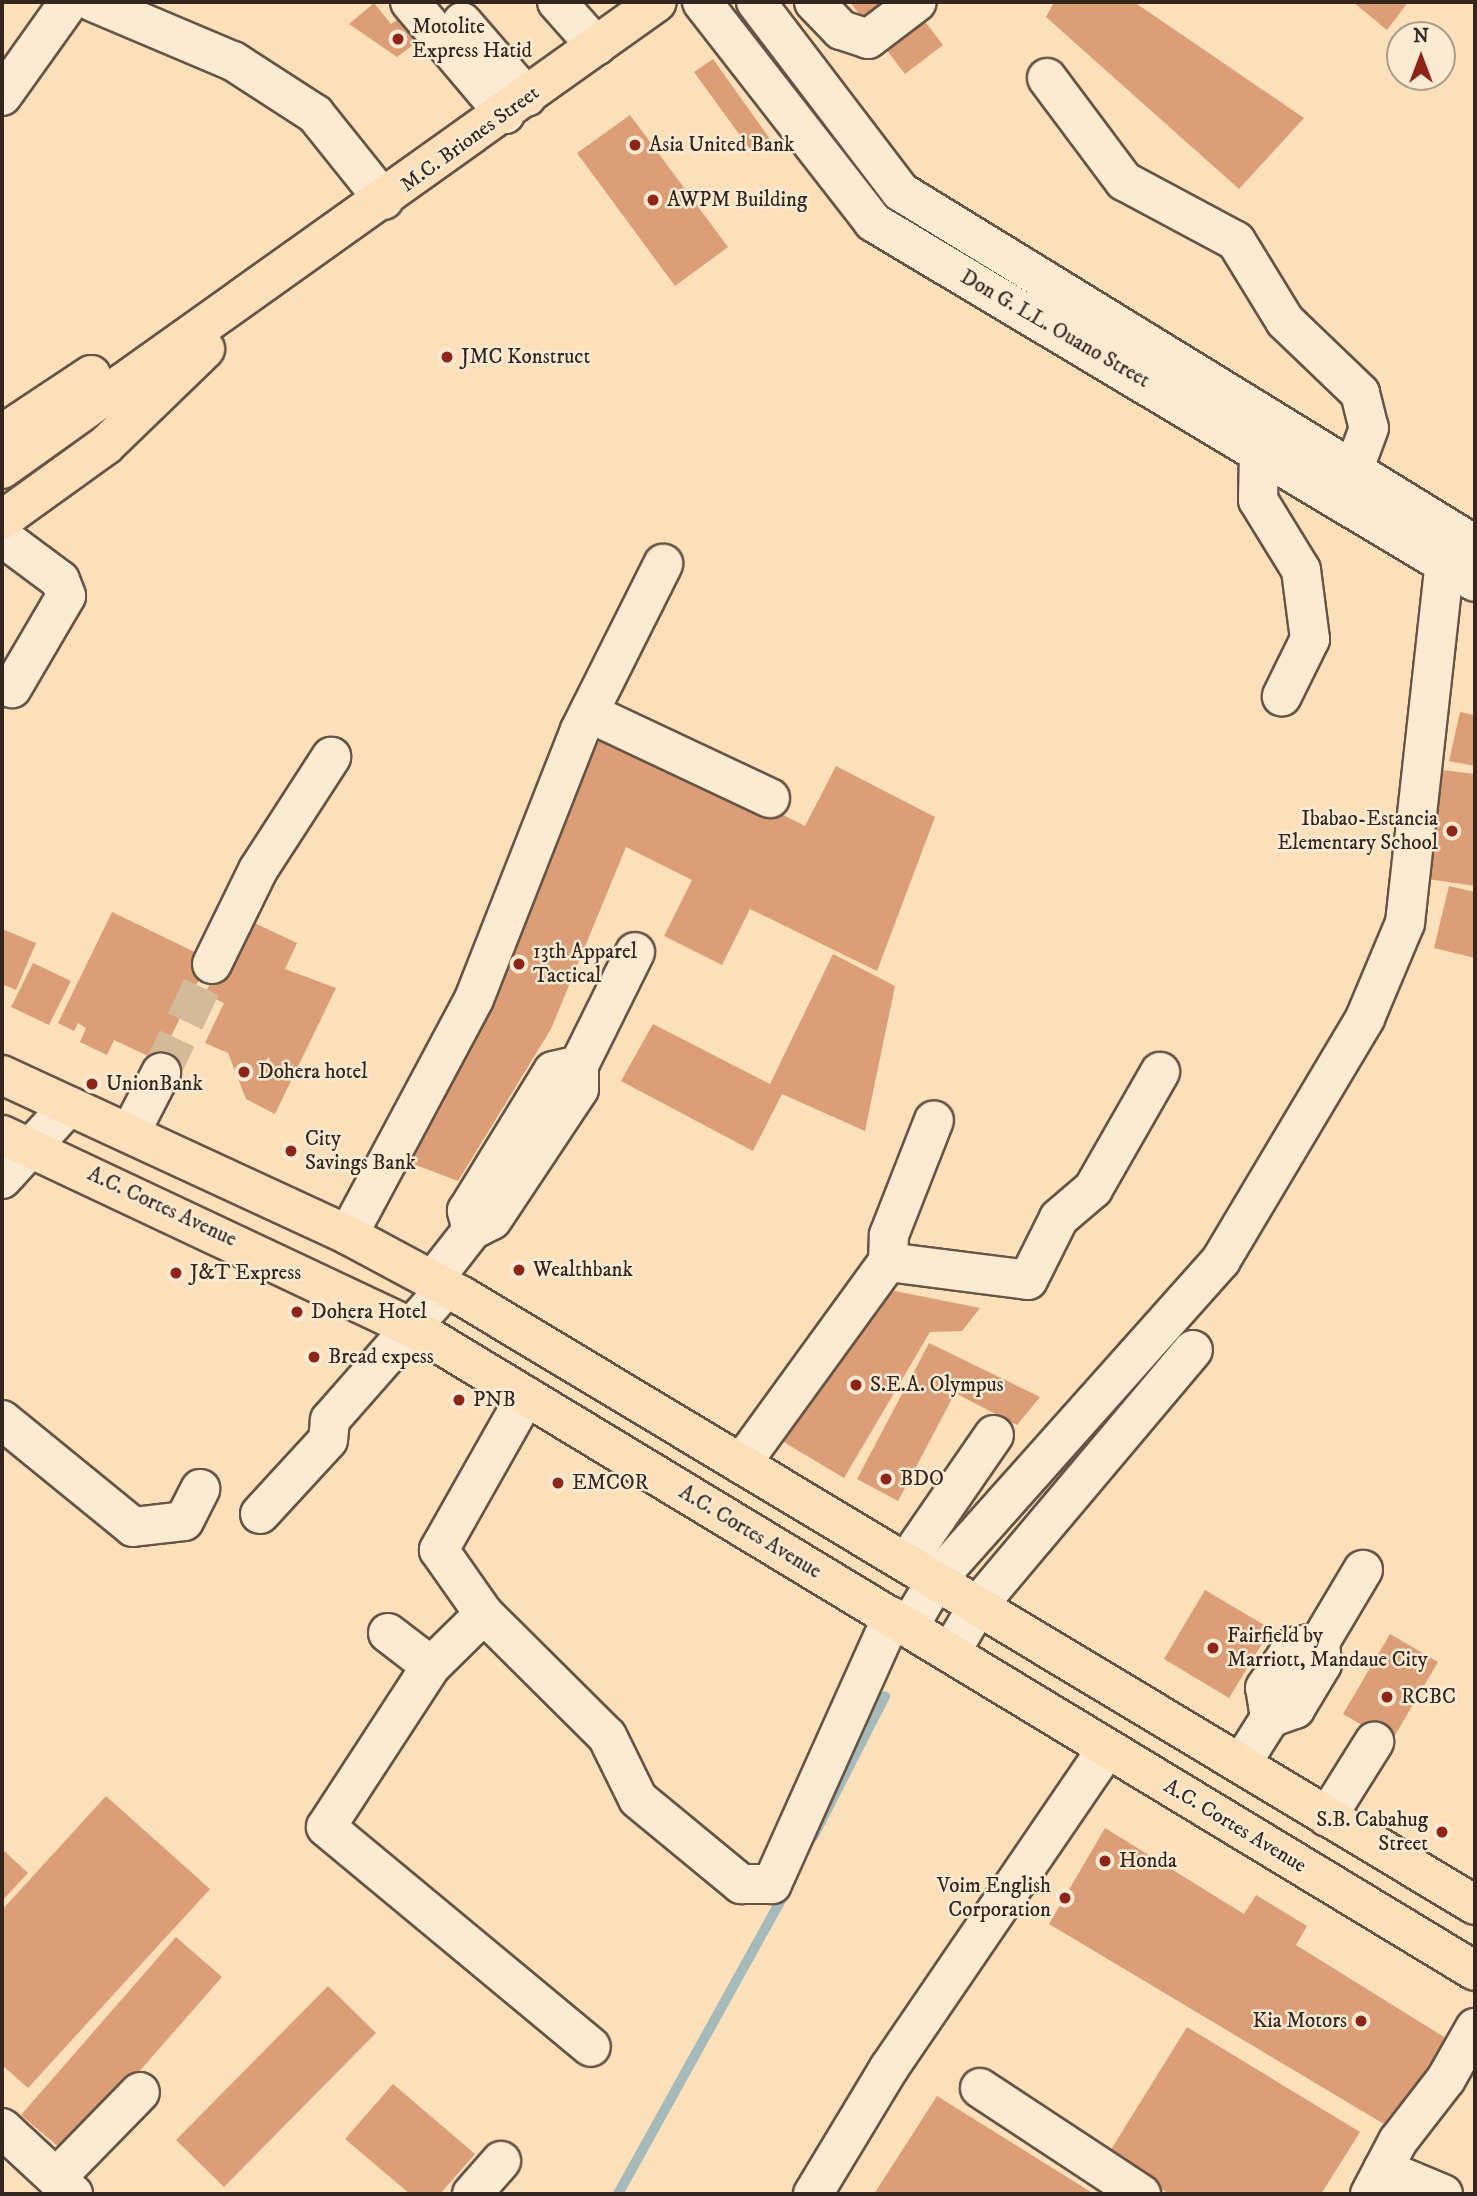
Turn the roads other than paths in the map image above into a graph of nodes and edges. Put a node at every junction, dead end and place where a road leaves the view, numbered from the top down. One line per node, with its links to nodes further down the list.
1 (69, 2): 13 (street)
2 (93, 2): 15 (street)
3 (410, 2): 14 (street)
4 (444, 2): 14 (street)
5 (557, 2): 11 (street)
6 (657, 2): 11 (main road, M.C. Briones Street)
7 (702, 2): 17 (street, Don G. LL. Ouano Street)
8 (756, 2): 17 (street, Don G. LL. Ouano Street)
9 (814, 2): 10 (street)
10 (916, 2)
11 (596, 46): 14 (main road, M.C. Briones Street)
12 (1047, 78): 21 (street)
13 (2, 96)
14 (516, 106): 15 (main road, M.C. Briones Street)
15 (384, 201): 16 (main road, M.C. Briones Street)
16 (281, 274): 18 (main road, M.C. Briones Street); 20 (main road, M.C. Briones Street); 22 (main road, M.C. Briones Street)
17 (1206, 400): 19 (street, Don G. LL. Ouano Street); 21 (street, Don G. LL. Ouano Street)
18 (2, 434)
19 (1259, 452): 25 (street, Don G. LL. Ouano Street); 27 (street)
20 (2, 469)
21 (1353, 471): 25 (street, Don G. LL. Ouano Street)
22 (2, 520)
23 (2, 537): 26 (street)
24 (663, 564): 28 (street)
25 (1465, 564): 52 (street)
26 (12, 688)
27 (1282, 696)
28 (589, 713): 30 (street); 41 (street)
29 (331, 757): 32 (street)
30 (770, 798)
31 (635, 952): 43 (street)
32 (212, 964)
33 (1160, 1072): 42 (street)
34 (162, 1073): 38 (street)
35 (2, 1075): 36 (main road)
36 (69, 1106): 38 (main road); 39 (street)
37 (934, 1120): 42 (street)
38 (131, 1133): 41 (main road)
39 (18, 1141): 40 (street); 44 (main road, A.C. Cortes Avenue)
40 (2, 1180)
41 (348, 1235): 43 (main road)
42 (888, 1262): 49 (street)
43 (440, 1284): 44 (street); 49 (main road)
44 (415, 1329): 46 (main road, A.C. Cortes Avenue); 51 (street)
45 (1193, 1350): 54 (street)
46 (526, 1396): 55 (street); 56 (main road, A.C. Cortes Avenue)
47 (2, 1420): 50 (street)
48 (994, 1435): 52 (street)
49 (741, 1464): 52 (main road)
50 (200, 1489)
51 (260, 1514)
52 (922, 1570): 54 (main road); 56 (street)
53 (1363, 1570): 62 (street)
54 (979, 1604): 58 (street); 62 (main road)
55 (484, 1614): 56 (street); 59 (street)
56 (900, 1623): 58 (main road, A.C. Cortes Avenue)
57 (388, 1633): 59 (street)
58 (950, 1653): 61 (main road, A.C. Cortes Avenue)
59 (431, 1666): 67 (street)
60 (1374, 1742): 63 (street)
61 (1107, 1749): 65 (main road, A.C. Cortes Avenue); 75 (street)
62 (1241, 1764): 63 (main road)
63 (1326, 1817): 64 (main road)
64 (1475, 1905)
65 (1471, 1960)
66 (1475, 2028): 72 (street)
67 (591, 2047)
68 (980, 2088): 76 (street)
69 (140, 2092): 73 (street)
70 (2, 2128): 73 (street)
71 (501, 2161): 74 (street)
72 (1376, 2182): 77 (street)
73 (64, 2186)
74 (472, 2194)
75 (813, 2194)
76 (1141, 2194)
77 (1443, 2194)

